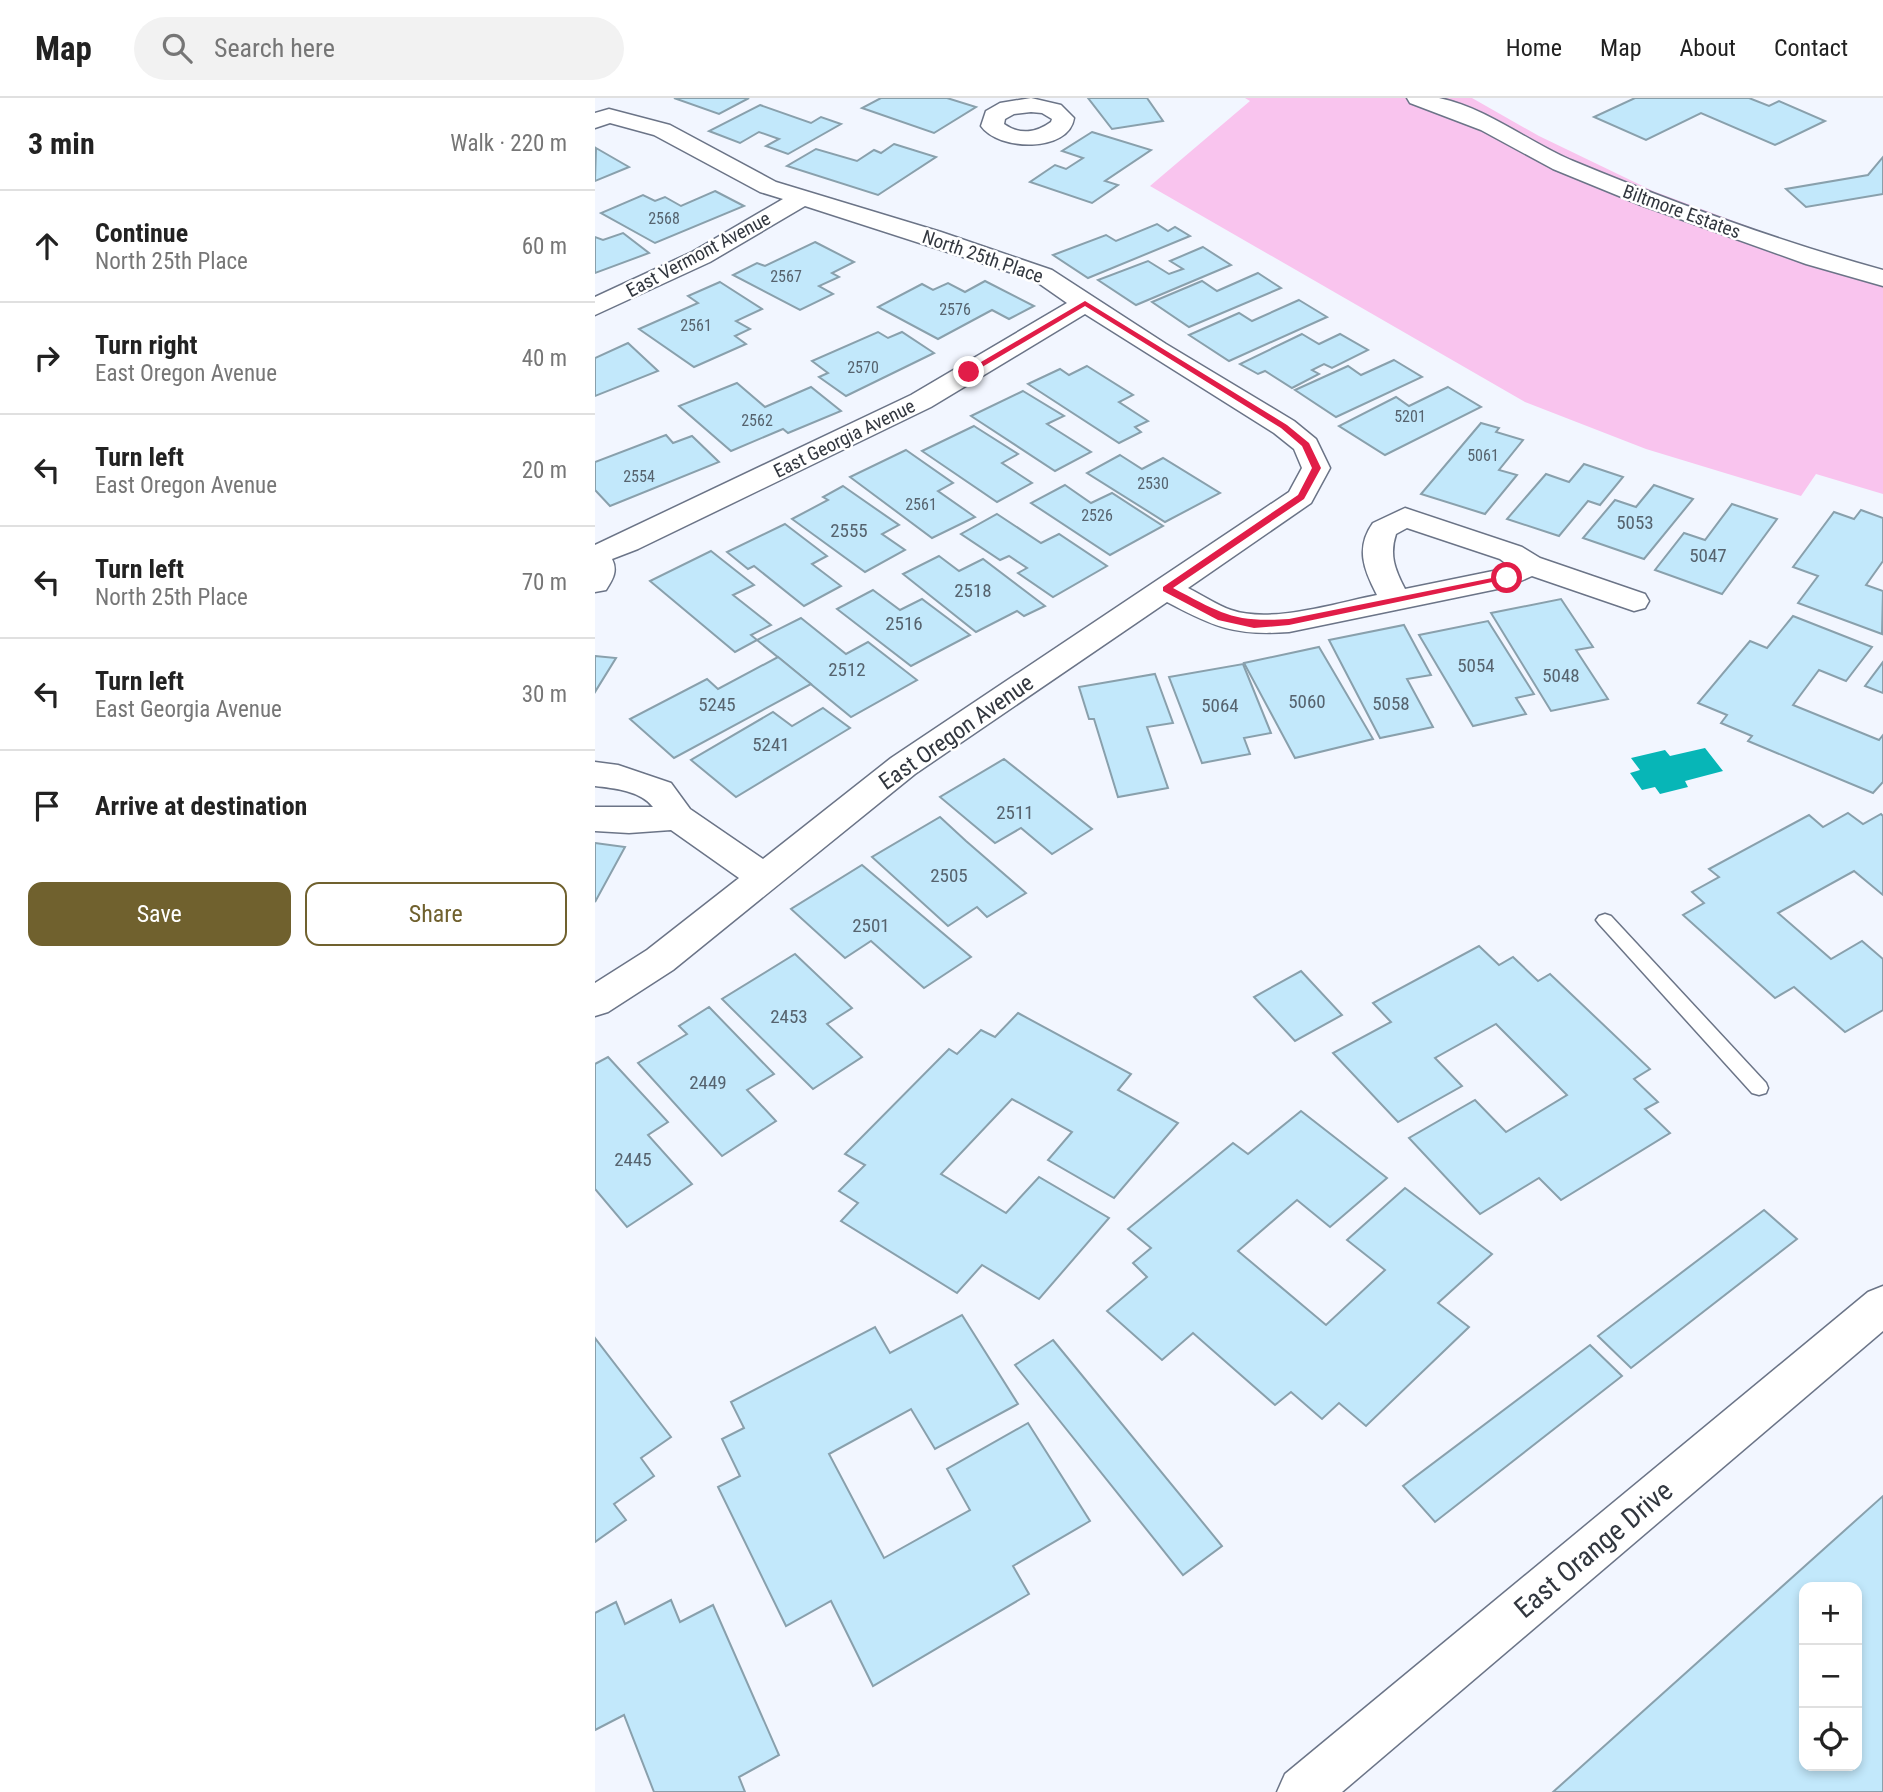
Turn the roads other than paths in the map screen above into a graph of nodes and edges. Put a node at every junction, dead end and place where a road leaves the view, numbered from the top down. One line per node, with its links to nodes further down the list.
1 (1418, 98): 4 (street, Biltmore Estates)
2 (1465, 98): 4 (street, Biltmore Estates)
3 (608, 112): 5 (street, North 25th Place)
4 (1489, 125): 6 (street, Biltmore Estates)
5 (800, 199): 7 (street, North 25th Place); 8 (street, East Vermont Avenue)
6 (1883, 278)
7 (1085, 303): 9 (street, North 25th Place); 10 (street, East Georgia Avenue)
8 (595, 307)
9 (1316, 468): 13 (street, East Oregon Avenue)
10 (595, 555): 12 (street, East Georgia Avenue)
11 (1529, 565): 14 (street); 14 (street); 15 (street)
12 (595, 583)
13 (1167, 589): 14 (street); 19 (street, East Oregon Avenue)
14 (1395, 599)
15 (1635, 601)
16 (595, 774): 17 (street)
17 (678, 818): 18 (street); 19 (street)
18 (595, 819)
19 (764, 877): 21 (street, East Oregon Avenue)
20 (1605, 920): 22 (lane)
21 (595, 1002)
22 (1759, 1088)
23 (1883, 1305): 24 (street, East Orange Drive)
24 (1303, 1792)

